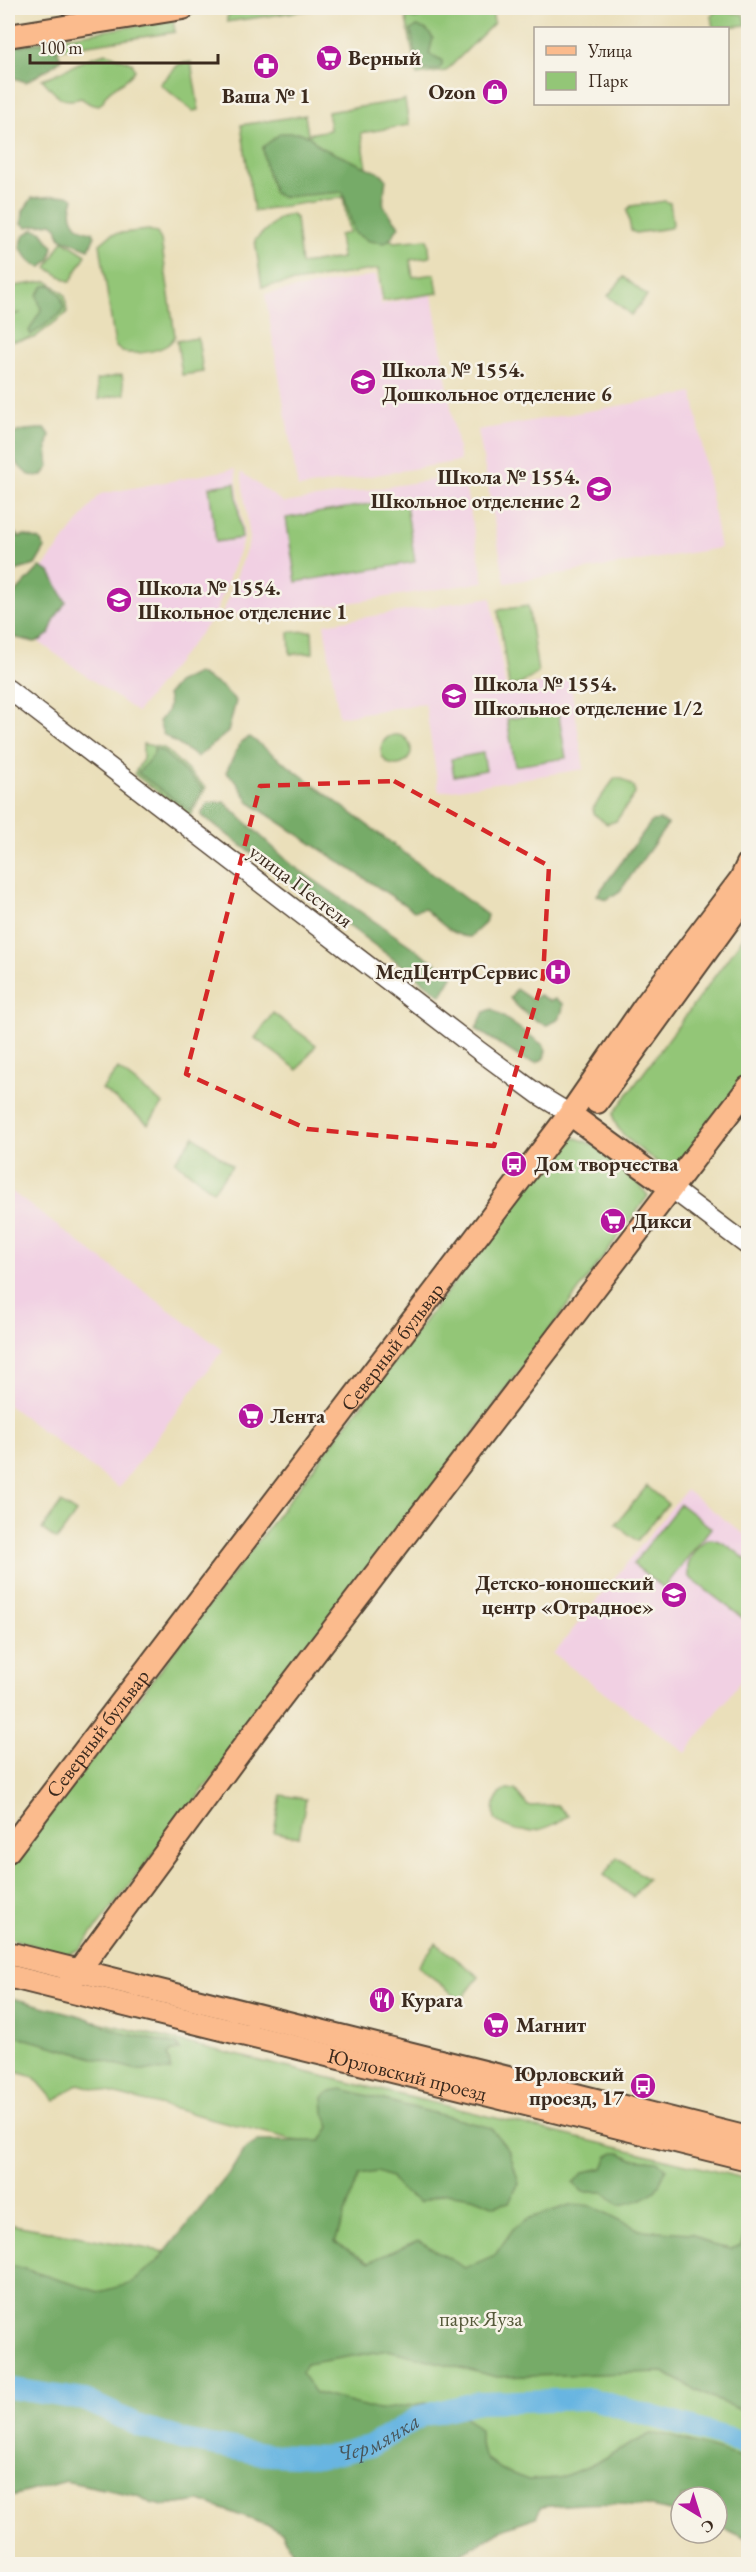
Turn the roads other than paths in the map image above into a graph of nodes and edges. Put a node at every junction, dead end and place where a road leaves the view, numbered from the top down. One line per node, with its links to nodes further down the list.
1 (183, 8): 2 (main road)
2 (8, 36)
3 (8, 689): 7 (street, улица Пестеля)
4 (748, 864): 7 (main road, Северный бульвар)
5 (748, 894): 7 (main road, Северный бульвар)
6 (748, 1088): 8 (main road)
7 (576, 1118): 8 (main road); 10 (main road, Северный бульвар)
8 (671, 1188): 9 (street); 12 (main road)
9 (748, 1246)
10 (8, 1851)
11 (8, 1953): 12 (main road, Юрловский проезд)
12 (78, 1970): 14 (main road); 15 (main road, Юрловский проезд)
13 (8, 1976): 14 (main road, Юрловский проезд)
14 (65, 1989): 16 (main road, Юрловский проезд)
15 (748, 2138)
16 (748, 2159)

